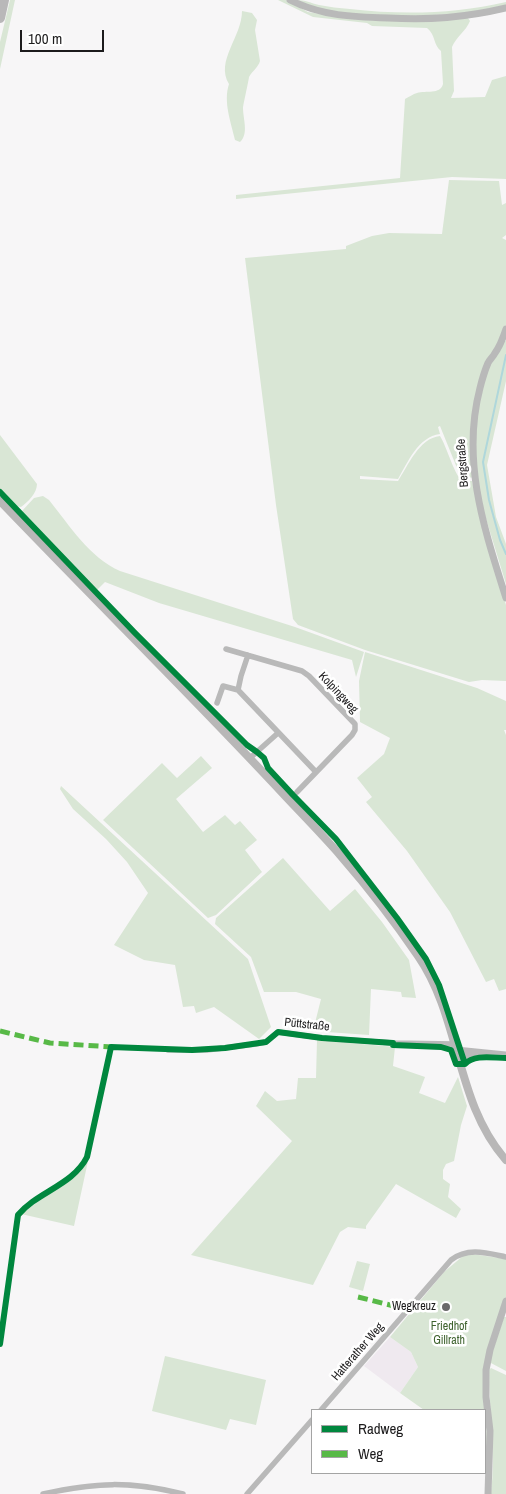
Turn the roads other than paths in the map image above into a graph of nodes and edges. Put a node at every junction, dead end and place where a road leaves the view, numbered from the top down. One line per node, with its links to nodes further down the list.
1 (4, 0): 4 (highway)
2 (290, 0): 3 (street)
3 (506, 8)
4 (0, 18)
5 (506, 329): 7 (street, Bergstraße)
6 (0, 501): 13 (main road)
7 (506, 598)
8 (226, 649): 9 (street, Kolpingweg)
9 (248, 655): 10 (street); 14 (street, Kolpingweg)
10 (238, 690): 11 (street); 12 (street)
11 (217, 703)
12 (278, 732): 13 (street); 14 (street)
13 (250, 758): 17 (main road)
14 (316, 772): 15 (street, Kolpingweg)
15 (297, 792)
16 (168, 1050): 17 (street, Püttstraße)
17 (456, 1050): 18 (street); 19 (main road)
18 (506, 1055)
19 (506, 1160)
20 (506, 1257): 22 (street, Hatterather Weg)
21 (506, 1301): 27 (street)
22 (322, 1409)
23 (311, 1421): 26 (street)
24 (43, 1494): 25 (street)
25 (183, 1494)
26 (247, 1494)
27 (488, 1494)

